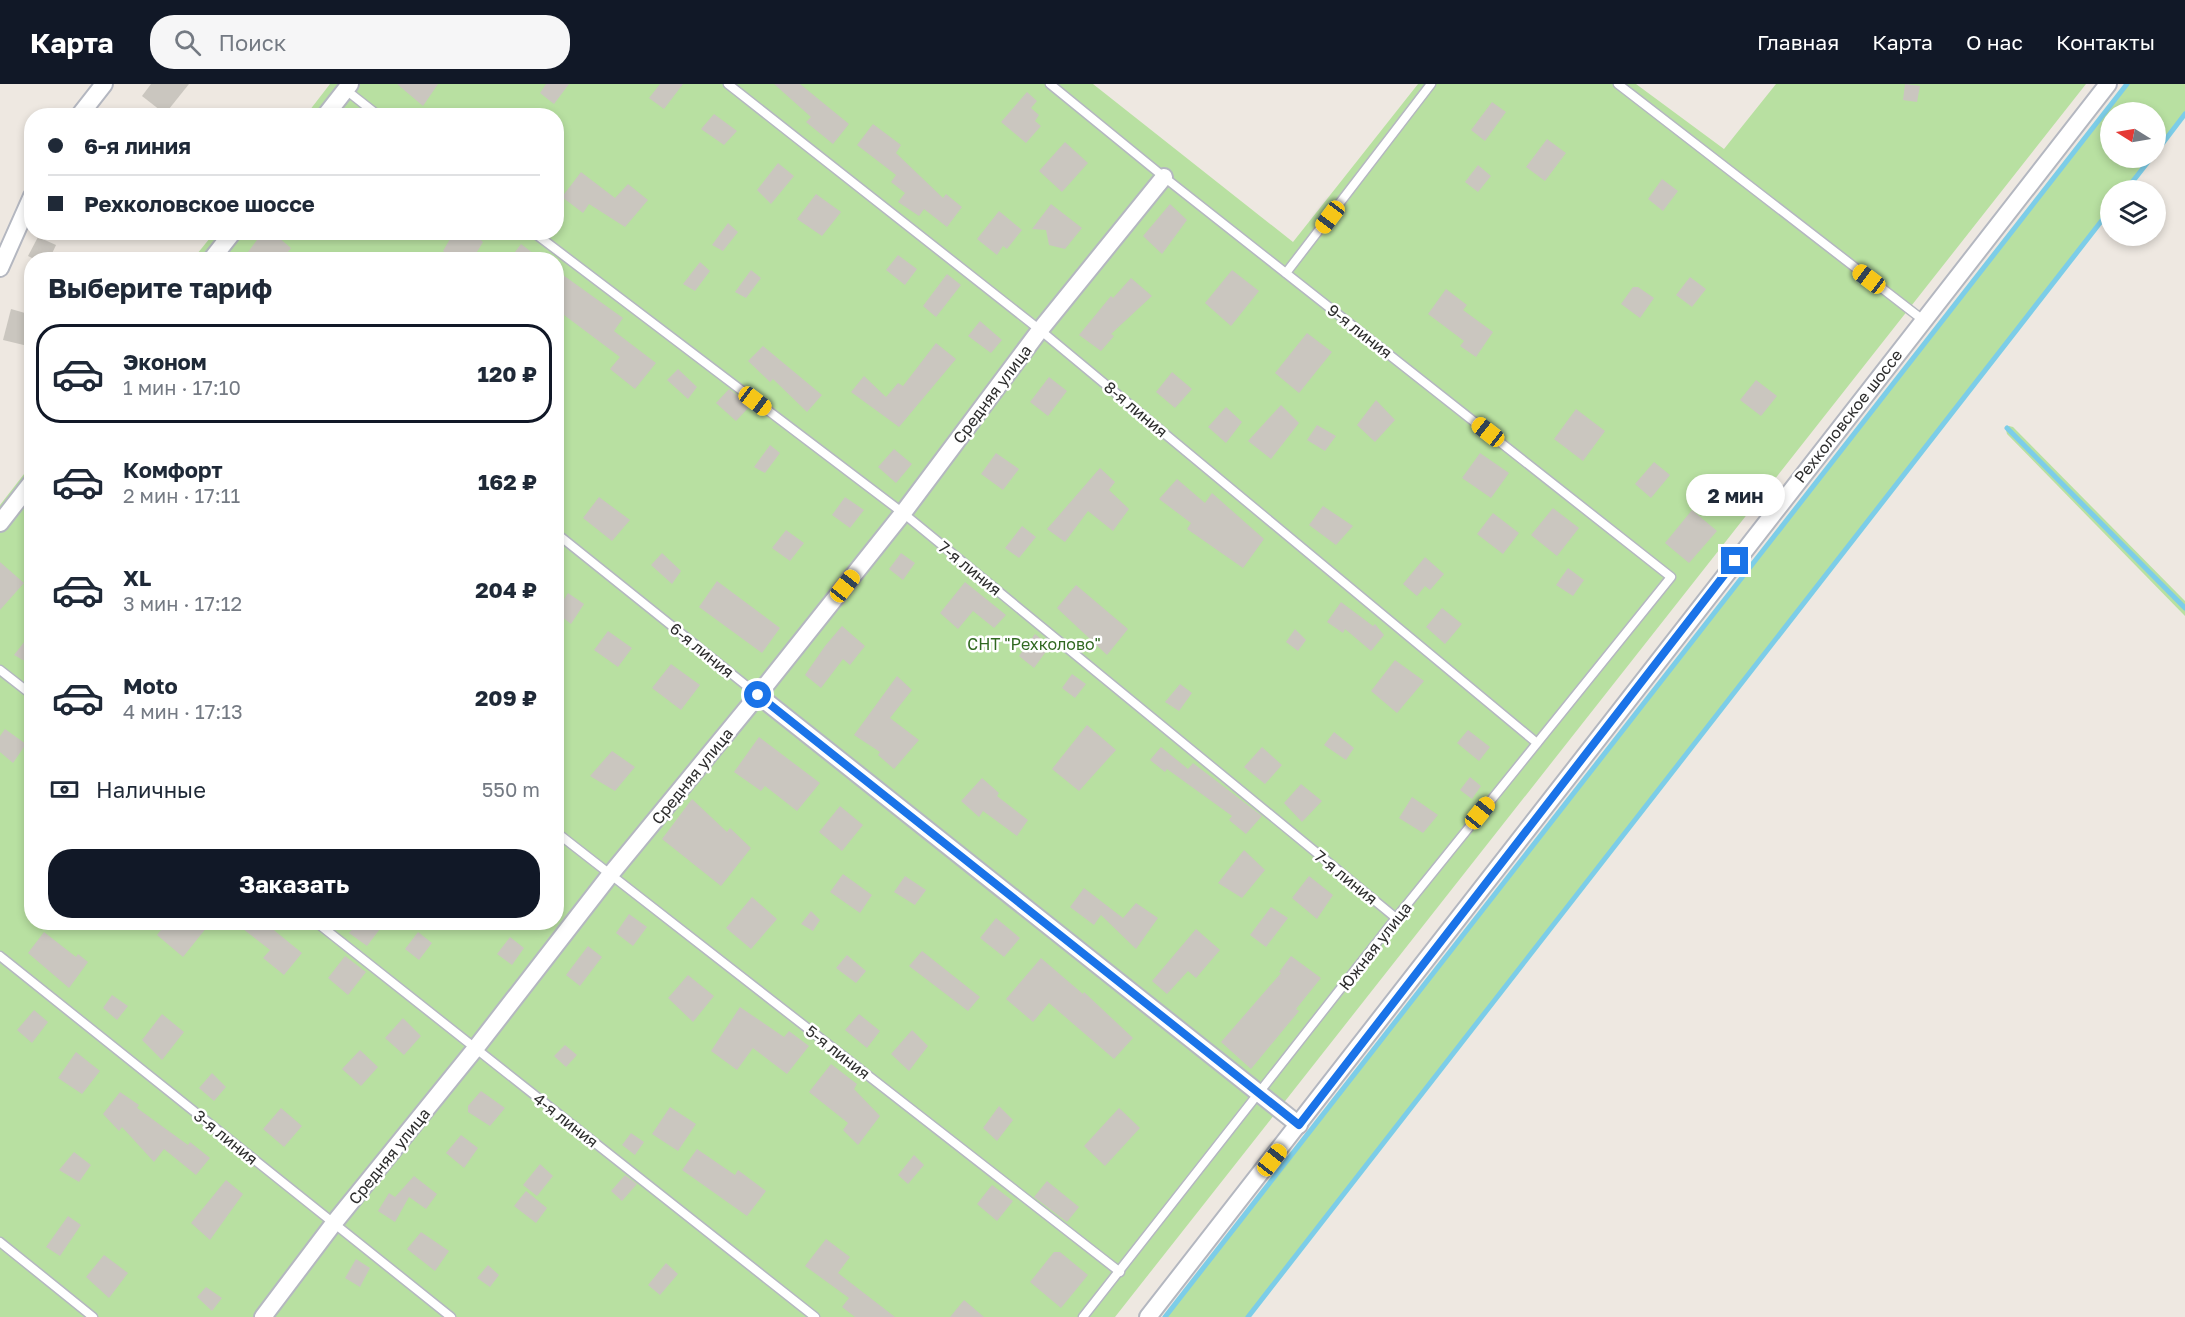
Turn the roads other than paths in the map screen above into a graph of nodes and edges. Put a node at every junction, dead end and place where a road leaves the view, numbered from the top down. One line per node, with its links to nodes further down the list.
1 (104, 84): 8 (street)
2 (728, 84): 19 (lane, 8-я линия)
3 (1050, 84): 11 (lane, 9-я линия)
4 (1431, 84): 17 (lane)
5 (1618, 84): 18 (lane)
6 (2108, 84): 18 (street, Рехколовское шоссе)
7 (348, 87): 9 (street); 10 (lane)
8 (85, 108)
9 (331, 108)
10 (370, 108)
11 (1164, 177): 17 (lane, 9-я линия); 19 (street, Средняя улица)
12 (24, 214): 16 (street)
13 (545, 240): 14 (lane, 7-я линия)
14 (560, 252)
15 (564, 255): 21 (lane, 7-я линия)
16 (0, 268)
17 (1286, 273): 24 (lane, 9-я линия)
18 (1923, 320): 36 (street, Рехколовское шоссе)
19 (1040, 330): 21 (street, Средняя улица); 28 (lane, 8-я линия)
20 (24, 492): 22 (street)
21 (903, 513): 27 (street, Средняя улица); 31 (lane, 7-я линия)
22 (0, 523)
23 (564, 538): 27 (lane, 6-я линия)
24 (1671, 577): 28 (lane, Южная улица)
25 (0, 670): 26 (lane)
26 (24, 689)
27 (758, 695): 30 (street, Средняя улица); 35 (street, 6-я линия)
28 (1536, 743): 31 (lane, Южная улица)
29 (564, 838): 30 (lane, 5-я линия)
30 (610, 875): 34 (street, Средняя улица); 39 (lane, 5-я линия)
31 (1396, 918): 35 (lane, Южная улица)
32 (326, 930): 34 (lane, 4-я линия)
33 (0, 956): 37 (lane, 3-я линия)
34 (475, 1049): 37 (street, Средняя улица); 43 (lane, 4-я линия)
35 (1260, 1093): 36 (street, 6-я линия); 39 (lane, Южная улица)
36 (1299, 1125): 45 (street, Рехколовское шоссе)
37 (334, 1223): 41 (street, Средняя улица); 42 (lane, 3-я линия)
38 (0, 1242): 40 (lane)
39 (1120, 1272): 44 (lane, Южная улица)
40 (93, 1317)
41 (263, 1317)
42 (451, 1317)
43 (815, 1317)
44 (1083, 1317)
45 (1148, 1317)

